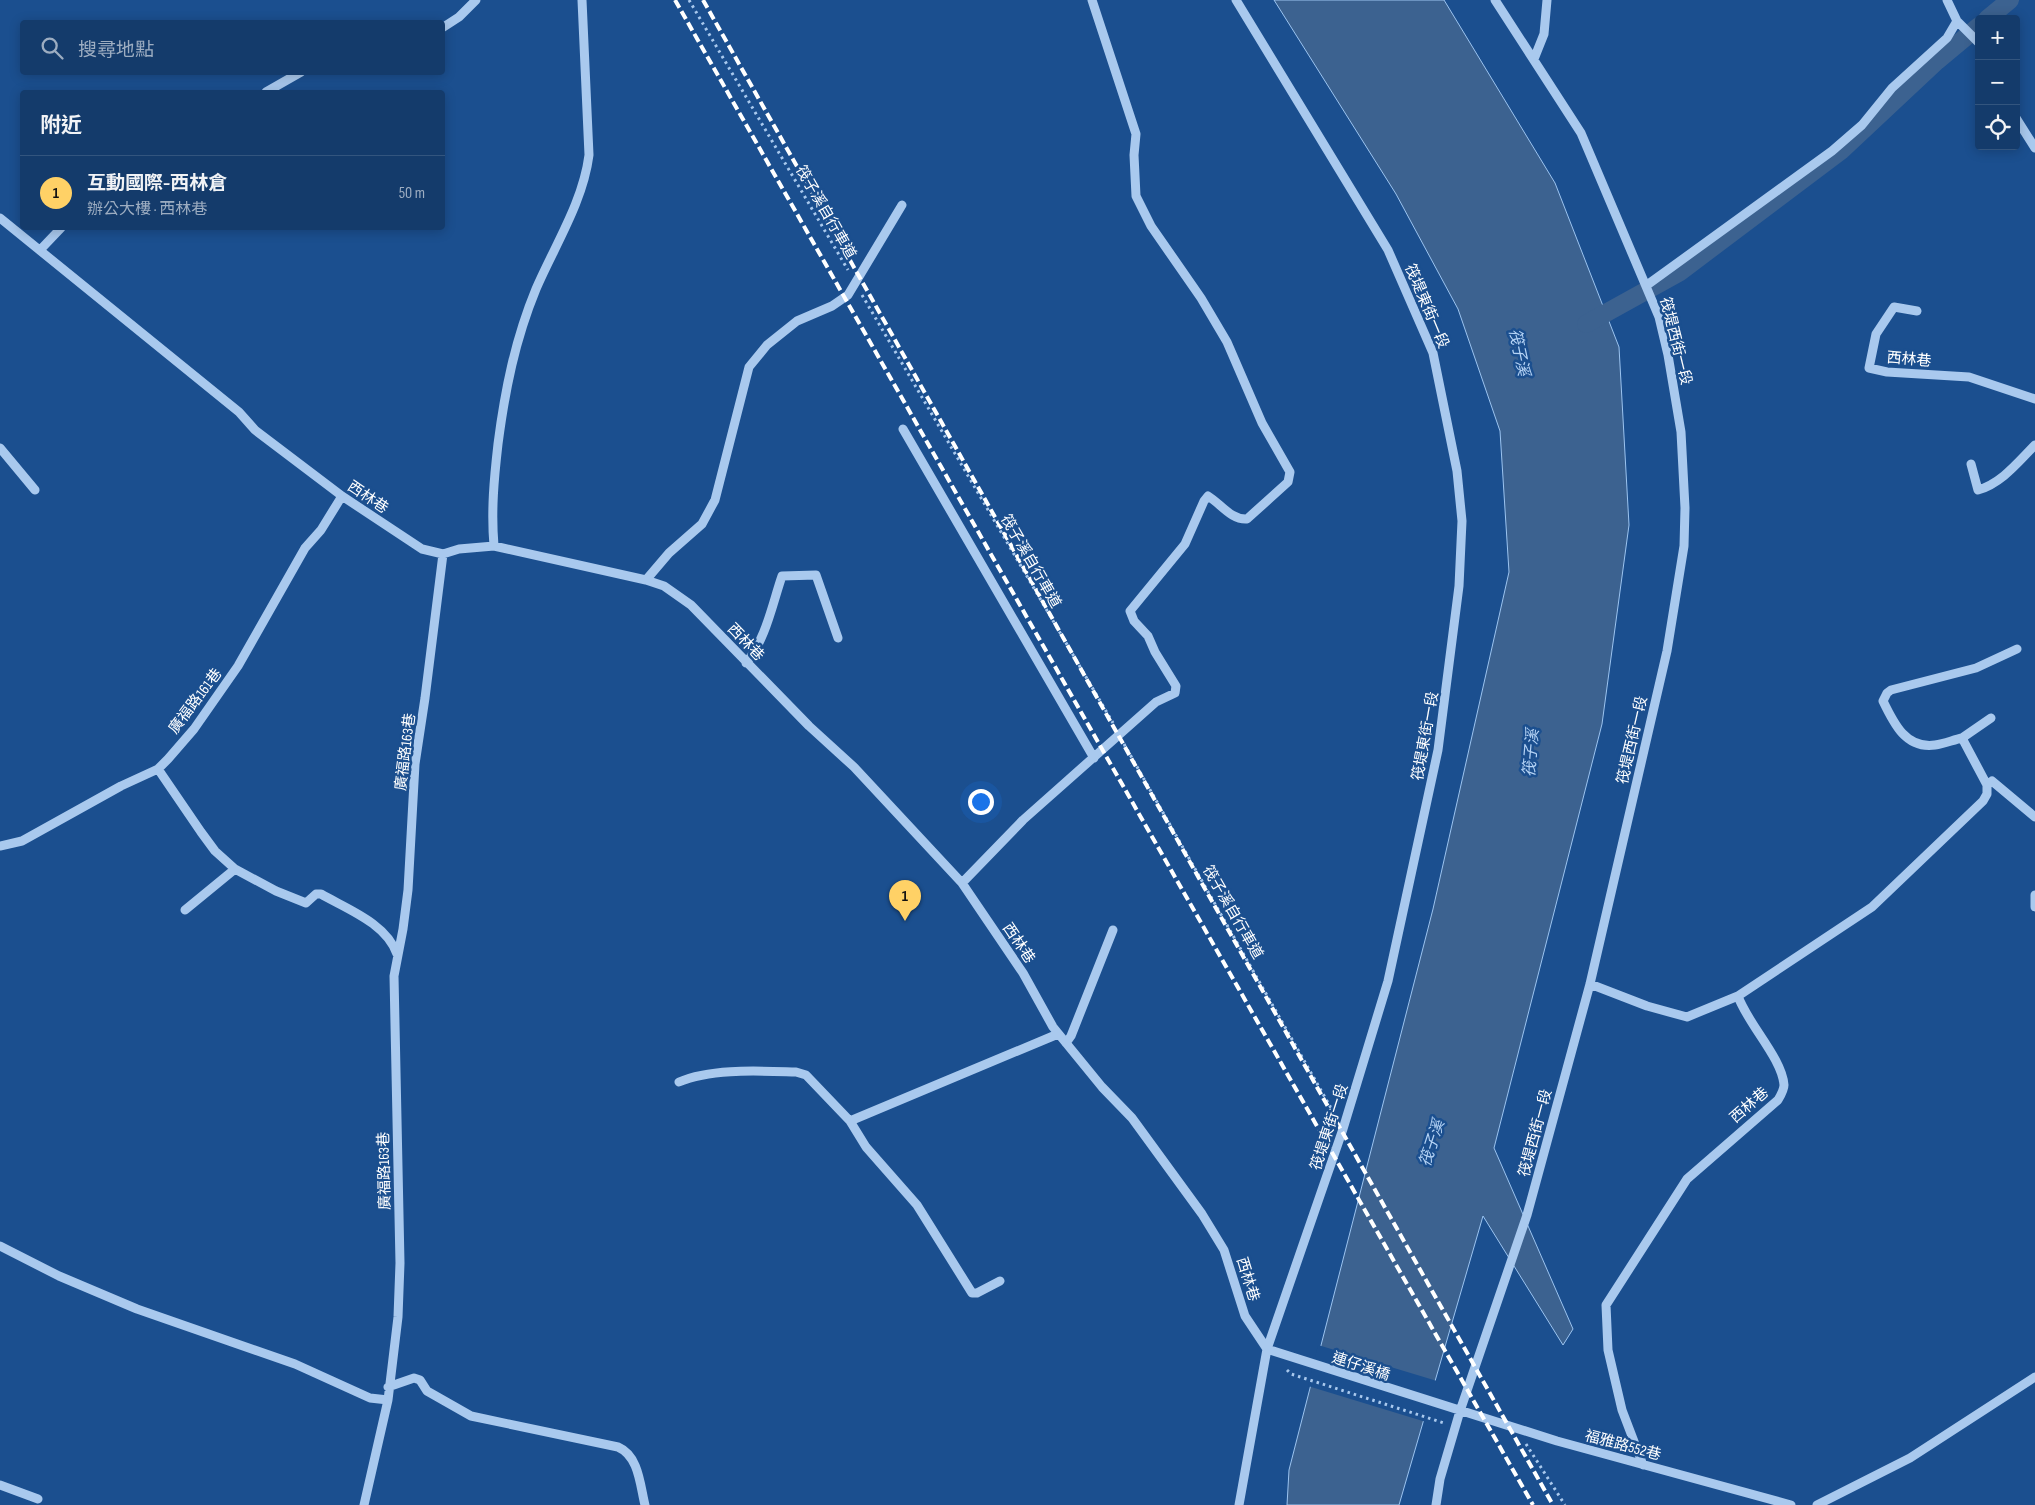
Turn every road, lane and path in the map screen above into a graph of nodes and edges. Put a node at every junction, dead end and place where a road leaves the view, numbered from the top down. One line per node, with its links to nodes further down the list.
1 (476, 0): 10 (street)
2 (582, 0): 32 (street)
3 (690, 0): 21 (path, 筏子溪自行車道)
4 (1092, 0): 39 (street)
5 (1236, 0): 59 (street, 筏堤東街一段)
6 (1495, 0): 12 (street, 筏堤西街一段)
7 (1547, 0): 12 (street)
8 (1947, 0): 9 (street)
9 (1957, 21): 11 (street); 22 (street)
10 (445, 26)
11 (1975, 40)
12 (1534, 59): 22 (street, 筏堤西街一段)
13 (296, 75): 14 (street)
14 (270, 90)
15 (2020, 124): 16 (street)
16 (2035, 148)
17 (902, 205): 34 (street)
18 (0, 218): 20 (street, 西林巷)
19 (59, 230): 20 (street)
20 (41, 249): 31 (street, 西林巷)
21 (851, 276)
22 (1646, 284): 53 (street, 筏堤西街一段)
23 (861, 293): 39 (path, 筏子溪自行車道)
24 (1917, 311): 25 (street, 西林巷)
25 (2035, 399)
26 (903, 429): 41 (street)
27 (2035, 445): 29 (street)
28 (0, 448): 30 (street)
29 (1971, 464)
30 (34, 490)
31 (342, 496): 33 (street, 西林巷); 42 (street, 廣福路161巷)
32 (494, 546): 33 (street, 西林巷); 34 (street, 西林巷)
33 (443, 554): 52 (street, 廣福路163巷)
34 (646, 580): 37 (street, 西林巷)
35 (838, 638): 37 (street)
36 (2017, 649): 40 (street)
37 (746, 663): 47 (street, 西林巷)
38 (1990, 718): 40 (street)
39 (1119, 735): 41 (street); 59 (path, 筏子溪自行車道)
40 (1962, 738): 43 (street)
41 (1094, 758): 47 (street)
42 (158, 768): 45 (street, 廣福路161巷); 46 (street)
43 (1987, 786): 44 (street); 54 (street)
44 (2035, 817)
45 (0, 846)
46 (235, 869): 50 (street); 52 (street)
47 (962, 883): 55 (street, 西林巷)
48 (2035, 895): 49 (street)
49 (2035, 907)
50 (185, 910)
51 (1113, 930): 56 (street)
52 (397, 954): 65 (street, 廣福路163巷)
53 (1590, 984): 54 (street); 68 (street, 筏堤西街一段)
54 (1738, 996): 71 (street, 西林巷)
55 (1058, 1034): 56 (street, 西林巷); 58 (street)
56 (1066, 1043): 62 (street, 西林巷)
57 (679, 1082): 58 (street)
58 (850, 1121): 61 (street)
59 (1343, 1129): 62 (street, 筏堤東街一段)
60 (0, 1246): 66 (street)
61 (1000, 1281)
62 (1267, 1349): 67 (street, 連仔溪橋); 76 (street, 筏堤東街一段)
63 (1292, 1374): 69 (path, 連仔溪橋)
64 (2035, 1377): 80 (street)
65 (388, 1387): 66 (street, 廣福路163巷); 75 (street)
66 (388, 1400): 74 (street, 廣福路163巷)
67 (1448, 1408): 68 (street, 福雅路552巷)
68 (1460, 1410): 71 (street, 福雅路552巷); 77 (street, 筏堤西街一段)
69 (1452, 1424)
70 (1522, 1439): 78 (path)
71 (1644, 1465): 79 (street, 福雅路552巷)
72 (0, 1485): 73 (street)
73 (38, 1500)
74 (364, 1505)
75 (645, 1505)
76 (1239, 1505)
77 (1436, 1505)
78 (1565, 1505)
79 (1791, 1505)
80 (1817, 1505)

